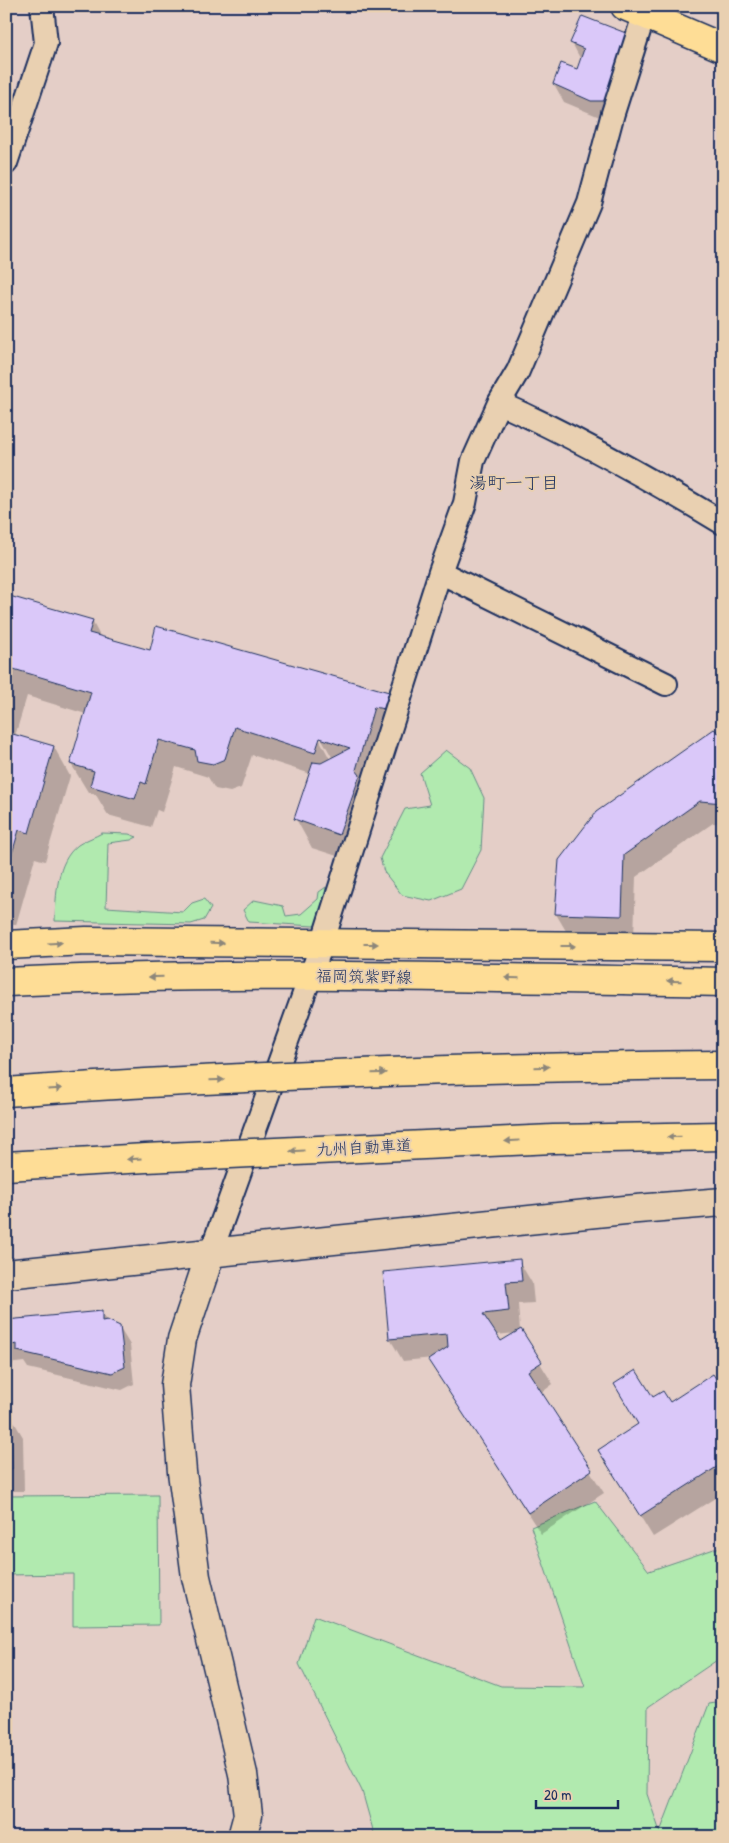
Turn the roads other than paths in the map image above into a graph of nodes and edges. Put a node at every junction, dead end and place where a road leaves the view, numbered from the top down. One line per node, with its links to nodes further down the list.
1 (42, 6): 4 (street)
2 (635, 10): 3 (main road); 5 (street)
3 (723, 48)
4 (6, 163)
5 (499, 403): 6 (street); 7 (street)
6 (723, 523)
7 (440, 572): 8 (street); 9 (street)
8 (666, 684)
9 (322, 944): 10 (main road, 福岡筑紫野線, one-way to 9); 11 (main road, 福岡筑紫野線, one-way to 11); 12 (street)
10 (6, 945)
11 (723, 947)
12 (310, 975): 13 (main road, 福岡筑紫野線, one-way to 13); 14 (main road, 福岡筑紫野線, one-way to 12); 20 (street)
13 (6, 982)
14 (723, 982)
15 (723, 1065): 16 (main road, one-way to 15, bridge)
16 (6, 1092)
17 (723, 1136): 18 (main road, 九州自動車道, one-way to 18, bridge)
18 (6, 1166)
19 (723, 1202): 20 (street)
20 (211, 1252): 21 (street); 22 (street)
21 (6, 1274)
22 (242, 1837)

